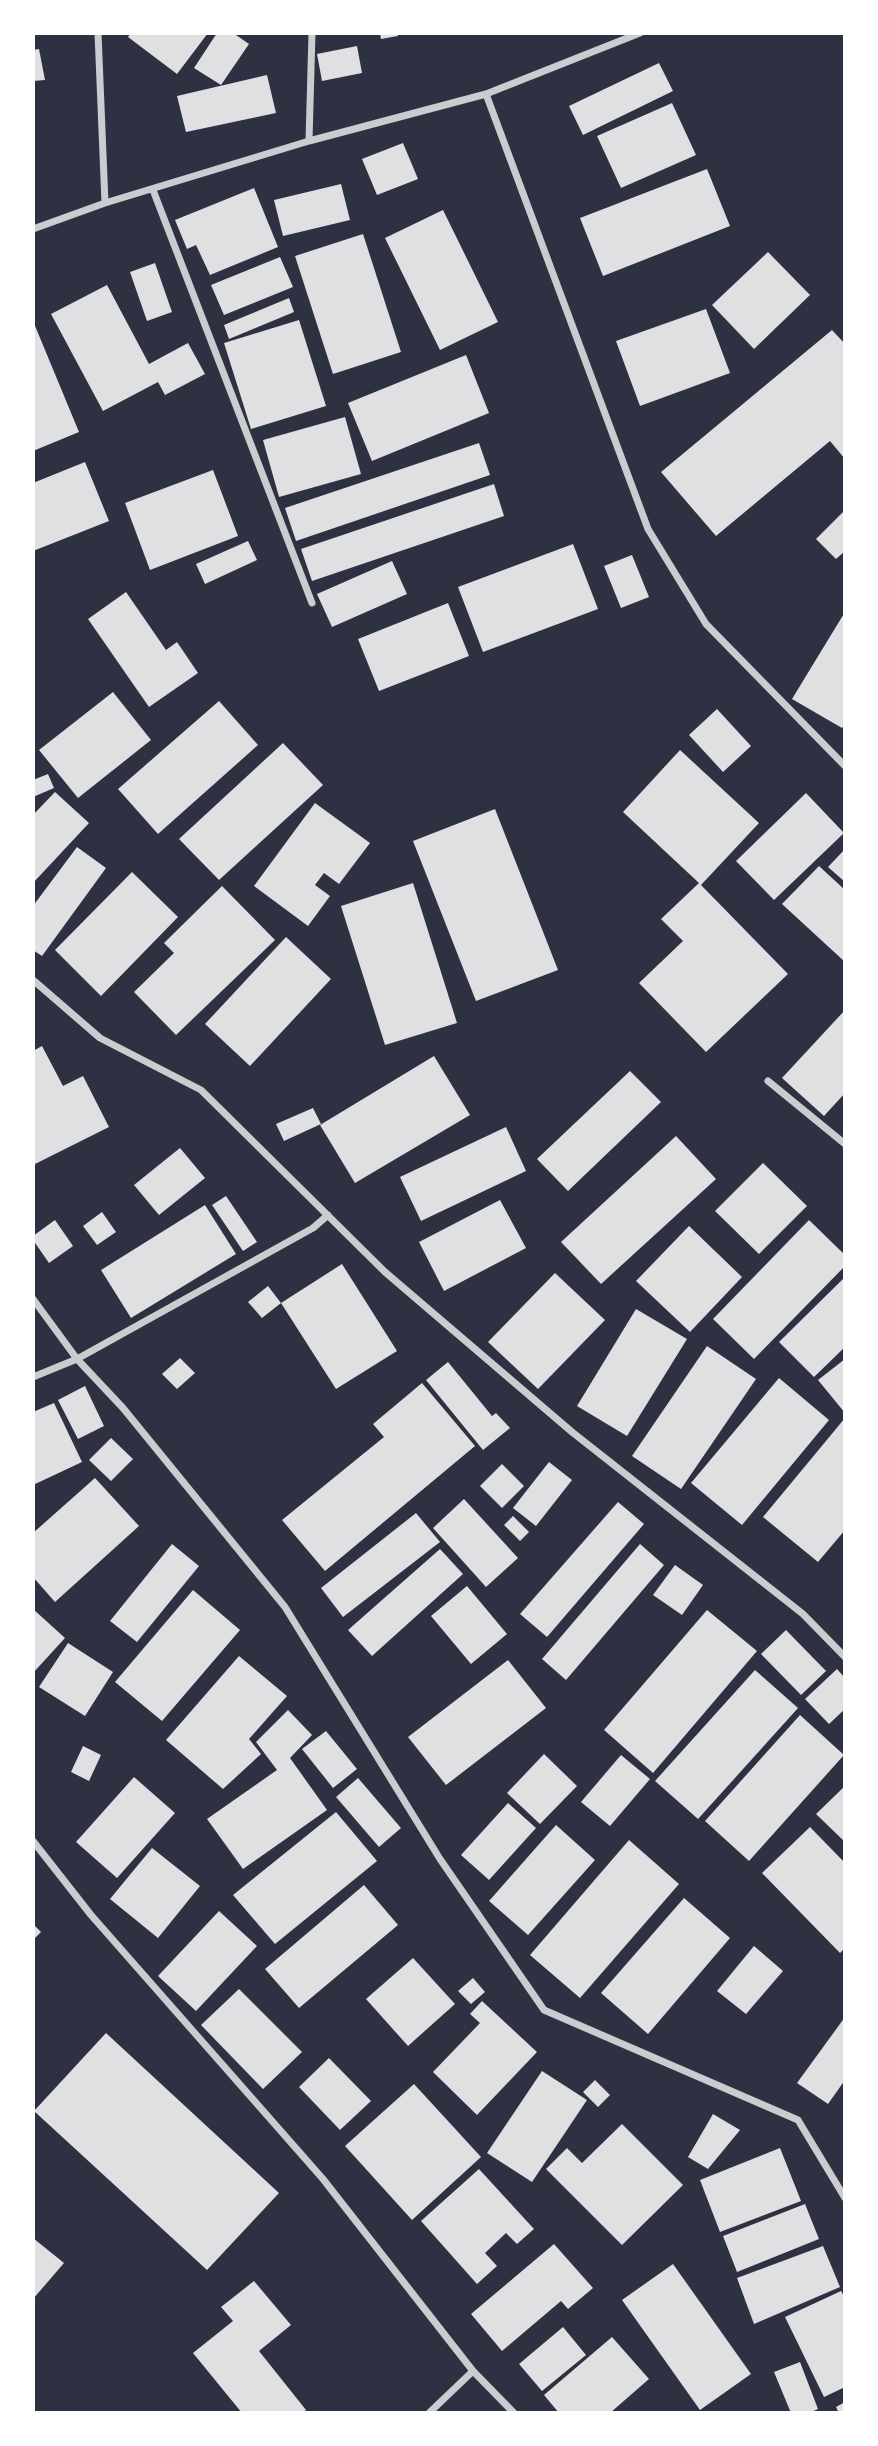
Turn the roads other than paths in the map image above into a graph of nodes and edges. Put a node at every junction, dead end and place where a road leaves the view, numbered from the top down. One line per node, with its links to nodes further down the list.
1 (99, 33): 7 (street)
2 (312, 33): 5 (street)
3 (640, 33): 4 (street)
4 (486, 94): 5 (street); 10 (street)
5 (309, 141): 6 (street)
6 (153, 190): 7 (street); 9 (street)
7 (105, 203): 8 (street)
8 (33, 229)
9 (312, 603)
10 (845, 766)
11 (33, 980): 14 (street)
12 (768, 1081): 13 (street)
13 (845, 1144)
14 (328, 1215): 16 (street); 18 (street)
15 (33, 1299): 16 (street)
16 (77, 1359): 17 (street); 20 (street)
17 (33, 1377)
18 (845, 1657)
19 (33, 1841): 21 (street)
20 (845, 2198)
21 (472, 2371): 22 (street); 23 (street)
22 (429, 2413)
23 (514, 2413)

